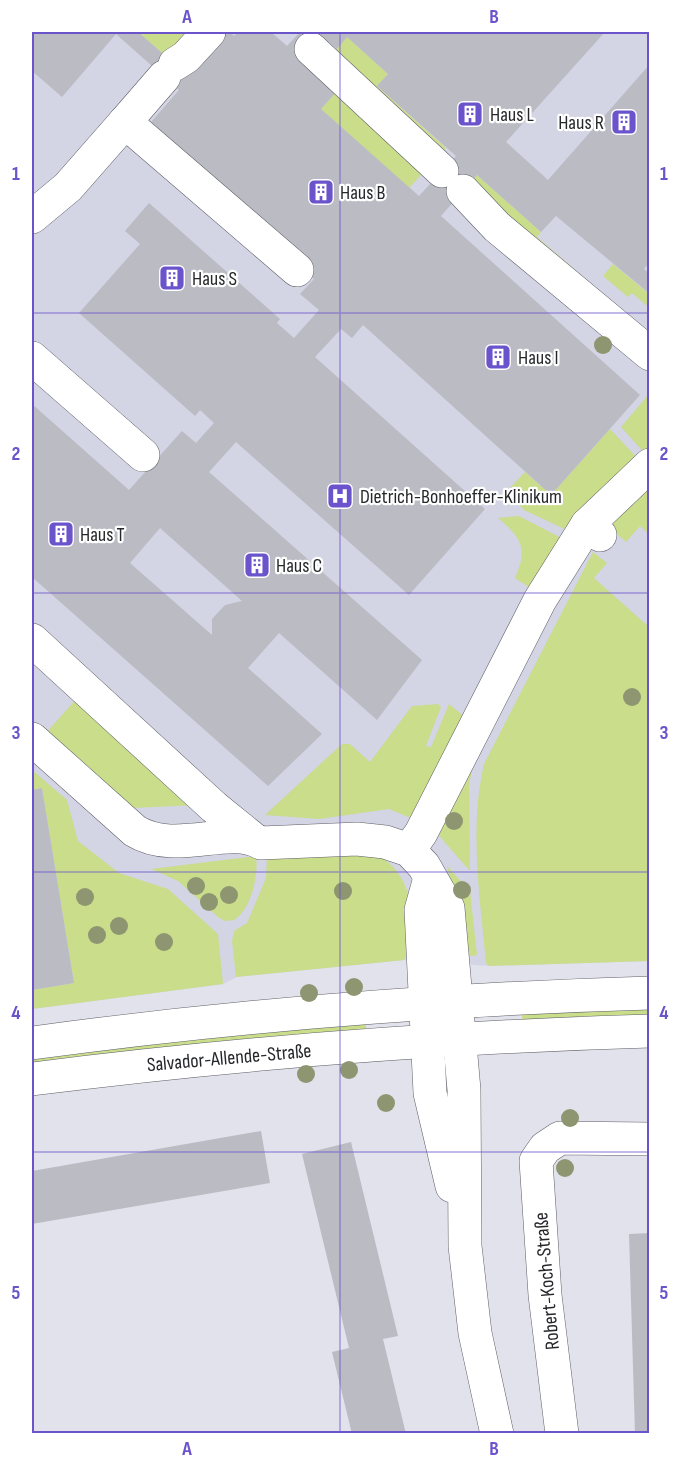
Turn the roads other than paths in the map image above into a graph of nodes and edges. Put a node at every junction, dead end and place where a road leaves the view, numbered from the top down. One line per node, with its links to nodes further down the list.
1 (209, 32): 3 (street)
2 (299, 39): 6 (street)
3 (125, 122): 4 (street); 5 (street)
4 (32, 217)
5 (297, 270)
6 (650, 354)
7 (32, 358): 8 (street)
8 (143, 455)
9 (650, 465): 13 (street)
10 (32, 640): 12 (street)
11 (32, 739): 12 (street)
12 (251, 837): 13 (street)
13 (409, 850): 15 (street)
14 (650, 993): 15 (street, Salvador-Allende-Straße)
15 (441, 1002): 17 (street); 18 (street); 19 (street, Salvador-Allende-Straße)
16 (650, 1030): 17 (street, Salvador-Allende-Straße)
17 (460, 1038): 18 (street, Salvador-Allende-Straße); 22 (street)
18 (427, 1040): 20 (street, Salvador-Allende-Straße); 22 (street)
19 (32, 1043)
20 (32, 1079)
21 (650, 1139): 24 (street, Robert-Koch-Straße)
22 (465, 1246): 23 (street)
23 (497, 1434)
24 (562, 1434)

